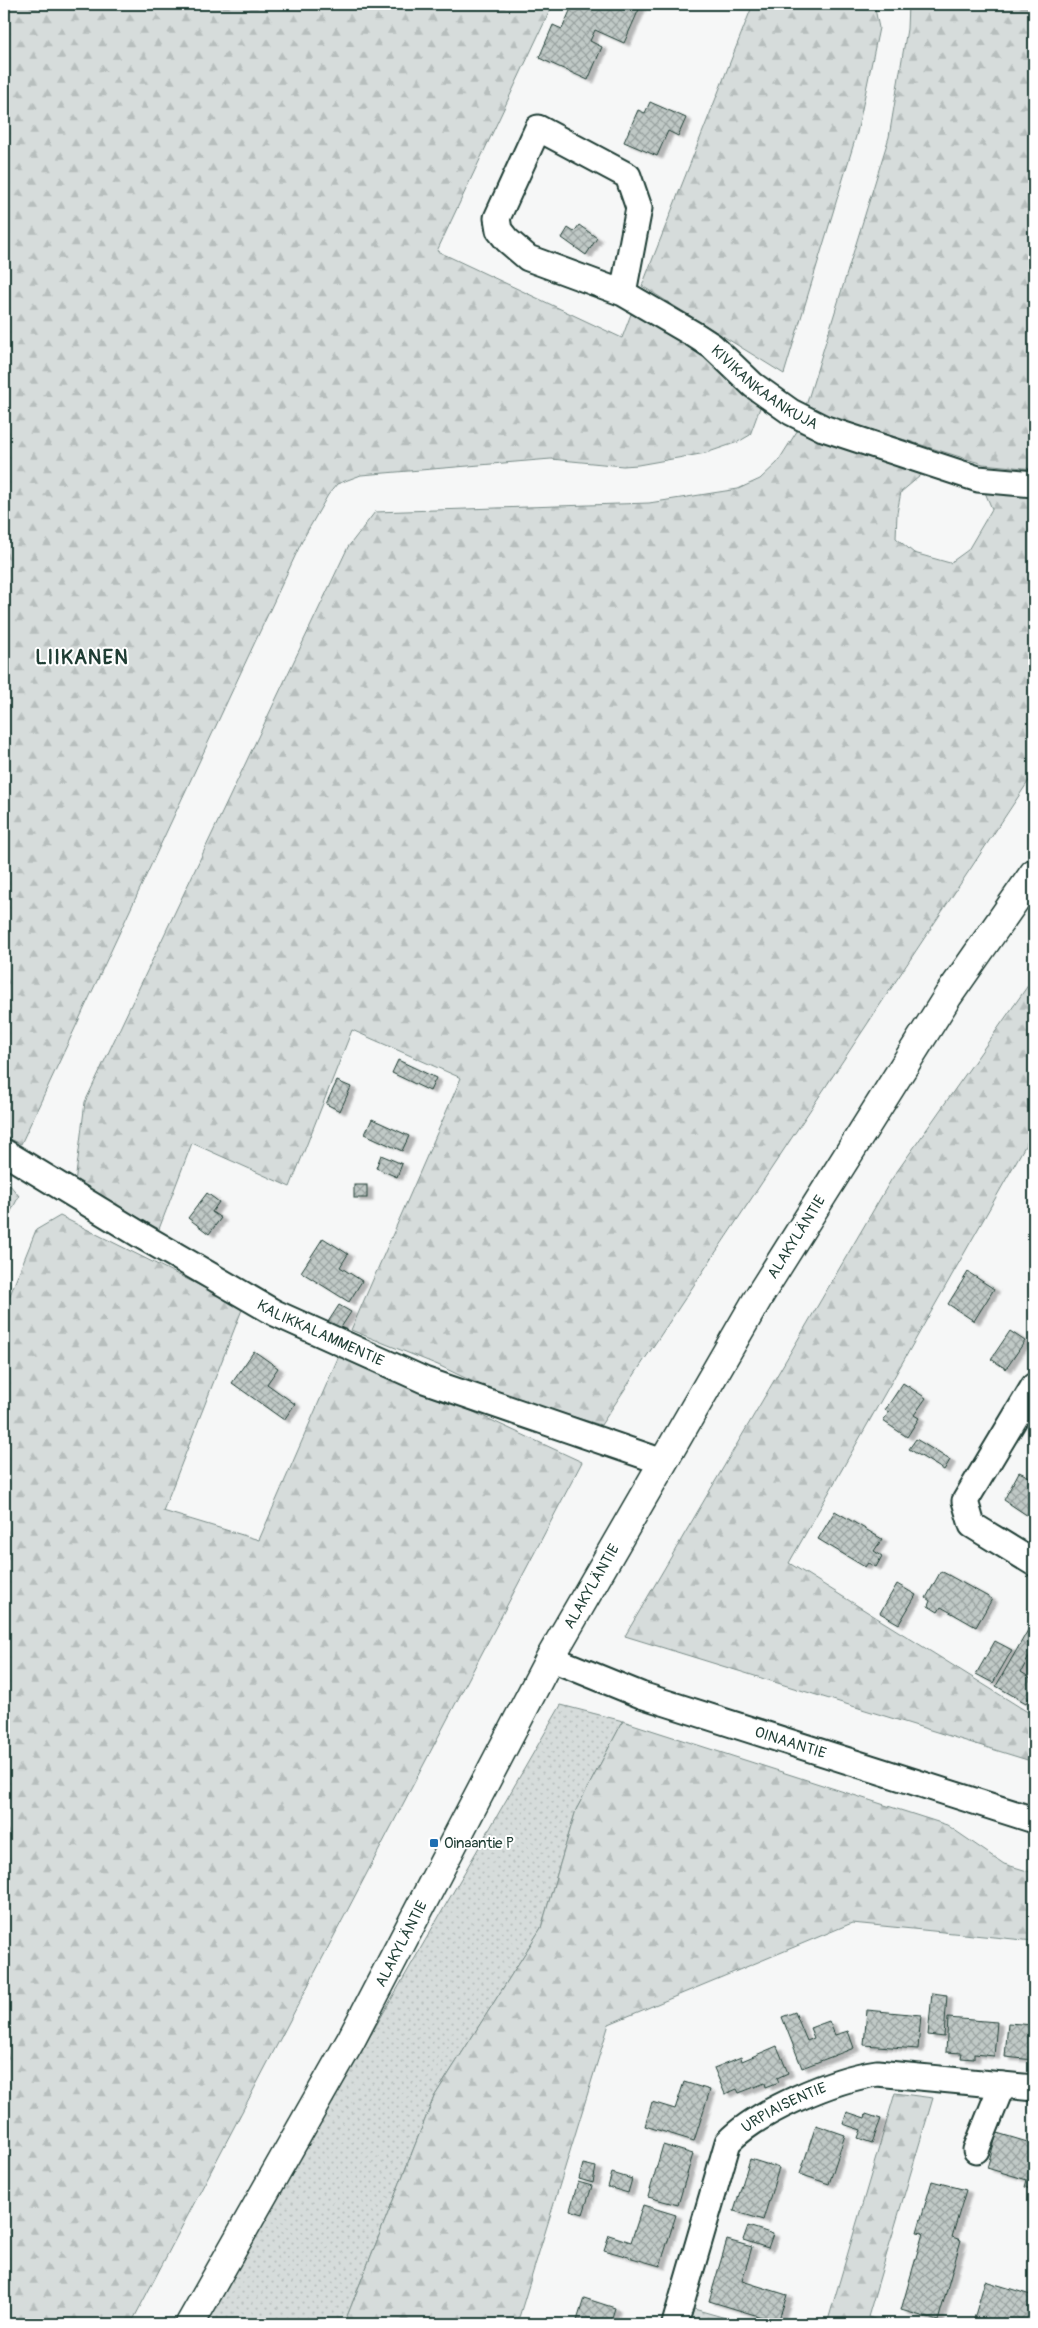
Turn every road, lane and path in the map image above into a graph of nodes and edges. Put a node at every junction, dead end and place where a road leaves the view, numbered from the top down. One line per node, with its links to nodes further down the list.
1 (622, 293): 1 (street, KIVIKANKAANKUJA); 2 (street, KIVIKANKAANKUJA)
2 (1034, 484)
3 (1034, 873): 6 (main road, ALAKYLÄNTIE)
4 (4, 1152): 6 (street, KALIKKALAMMENTIE)
5 (1034, 1386): 7 (street)
6 (663, 1462): 8 (main road, ALAKYLÄNTIE)
7 (1034, 1563)
8 (550, 1658): 9 (street, OINAANTIE); 13 (main road, ALAKYLÄNTIE)
9 (1034, 1820)
10 (1002, 2085): 11 (street, URPIAISENTIE); 12 (street); 14 (street, URPIAISENTIE)
11 (1034, 2088)
12 (976, 2150)
13 (190, 2324)
14 (675, 2324)

